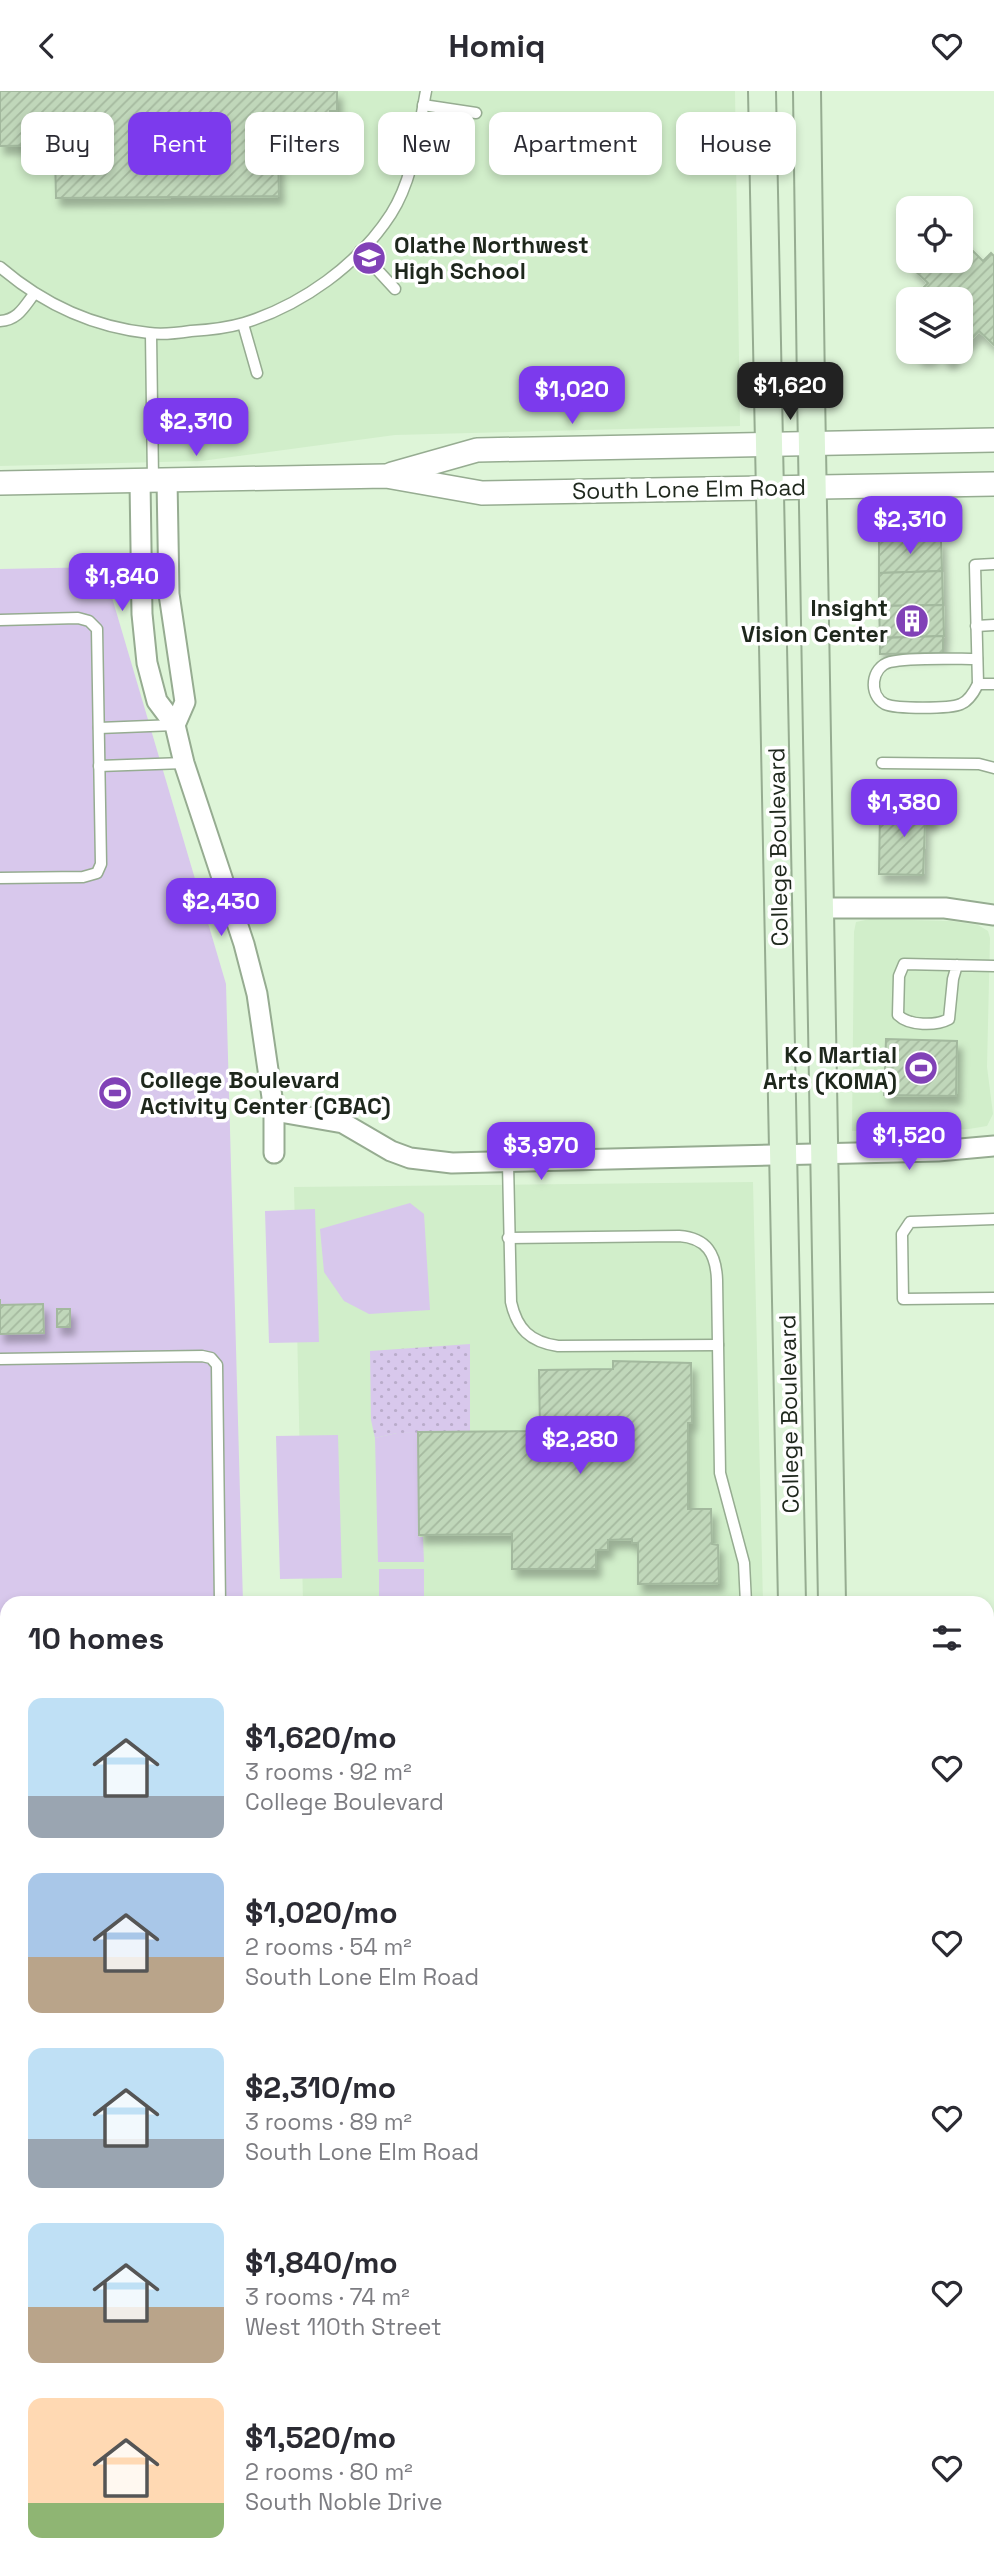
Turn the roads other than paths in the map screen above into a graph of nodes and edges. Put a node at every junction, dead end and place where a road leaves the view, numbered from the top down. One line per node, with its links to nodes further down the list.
1 (426, 91): 4 (lane)
2 (762, 91): 16 (main road, College Boulevard)
3 (807, 91): 15 (main road, College Boulevard)
4 (423, 105): 5 (lane); 6 (lane)
5 (476, 113)
6 (359, 251): 8 (lane); 11 (lane)
7 (0, 267): 9 (lane)
8 (395, 289)
9 (34, 294): 10 (lane); 12 (lane)
10 (0, 321)
11 (243, 324): 12 (lane); 13 (lane)
12 (151, 334): 18 (lane)
13 (257, 373)
14 (994, 440): 15 (street, South Lone Elm Road)
15 (812, 444): 16 (street, South Lone Elm Road); 21 (main road, College Boulevard)
16 (769, 445): 17 (street, South Lone Elm Road); 22 (main road, College Boulevard)
17 (386, 476): 18 (street, South Lone Elm Road); 22 (street, South Lone Elm Road)
18 (153, 481): 19 (street, South Lone Elm Road); 30 (street); 30 (street)
19 (0, 483)
20 (994, 484): 21 (street, South Lone Elm Road)
21 (813, 487): 22 (street, South Lone Elm Road); 37 (main road, College Boulevard)
22 (770, 488): 45 (main road, College Boulevard)
23 (994, 564): 26 (lane)
24 (0, 620): 31 (lane)
25 (994, 625): 26 (lane)
26 (976, 626): 27 (lane)
27 (977, 659): 28 (lane); 28 (lane)
28 (978, 684): 29 (lane)
29 (994, 684)
30 (175, 725): 31 (lane); 32 (street)
31 (99, 728): 34 (lane)
32 (184, 763): 34 (lane); 41 (street)
33 (882, 763): 35 (lane)
34 (99, 766): 36 (lane)
35 (994, 768)
36 (0, 878)
37 (820, 908): 38 (street); 44 (main road, College Boulevard)
38 (994, 915)
39 (957, 965): 39 (lane); 40 (lane)
40 (994, 966)
41 (274, 1111): 43 (street); 46 (street)
42 (994, 1146): 44 (street)
43 (274, 1153)
44 (821, 1154): 45 (street); 55 (main road, College Boulevard)
45 (784, 1155): 46 (street); 54 (main road, College Boulevard)
46 (508, 1163): 48 (lane)
47 (994, 1219): 49 (lane)
48 (508, 1238): 50 (lane); 50 (lane)
49 (994, 1298)
50 (718, 1345): 53 (lane)
51 (0, 1359): 52 (lane)
52 (220, 1596)
53 (746, 1596)
54 (792, 1596)
55 (832, 1596)

